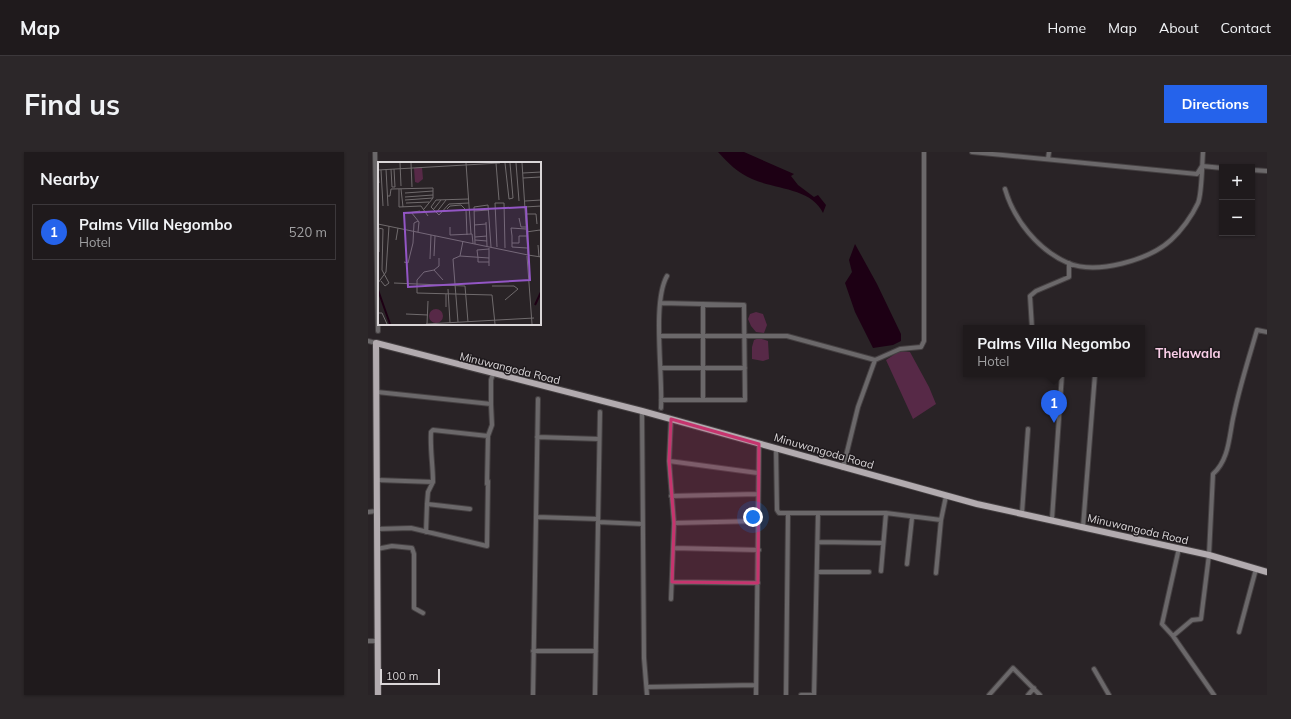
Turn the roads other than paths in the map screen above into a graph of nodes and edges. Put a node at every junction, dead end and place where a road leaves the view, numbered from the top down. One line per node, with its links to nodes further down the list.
1 (374, 152): 17 (street)
2 (924, 152): 24 (street)
3 (972, 152): 6 (street)
4 (1049, 152): 6 (street)
5 (1203, 152): 7 (street)
6 (1048, 159): 7 (street)
7 (1202, 166): 8 (street); 12 (street)
8 (1219, 168)
9 (1255, 170): 10 (street)
10 (1267, 171)
11 (1005, 189): 12 (street)
12 (1069, 263): 16 (street)
13 (667, 276): 14 (street)
14 (661, 303): 15 (street); 20 (street)
15 (703, 304): 19 (street); 21 (street)
16 (1032, 325)
17 (378, 331)
18 (1267, 332): 81 (street)
19 (703, 335): 20 (street); 21 (street); 26 (street)
20 (660, 336): 25 (street)
21 (745, 336): 24 (street); 27 (street)
22 (368, 341): 23 (street)
23 (376, 343): 28 (main road, Minuwangoda Road); 31 (main road)
24 (875, 360): 48 (street)
25 (661, 368): 26 (street); 33 (street)
26 (703, 368): 27 (street); 34 (street)
27 (745, 368): 34 (street)
28 (493, 374): 35 (street); 37 (main road, Minuwangoda Road)
29 (1062, 377): 66 (street)
30 (1095, 377): 72 (street)
31 (377, 392): 35 (street); 50 (main road)
32 (538, 399): 42 (street)
33 (661, 400): 34 (street); 36 (street)
34 (703, 400)
35 (491, 404): 41 (street)
36 (661, 408)
37 (642, 411): 39 (main road, Minuwangoda Road); 71 (street)
38 (600, 412): 43 (street)
39 (671, 419): 44 (main road, Minuwangoda Road); 46 (street)
40 (1028, 429): 61 (street)
41 (488, 436): 47 (street); 51 (street)
42 (537, 437): 43 (street); 64 (street)
43 (599, 439): 68 (street)
44 (759, 444): 45 (main road, Minuwangoda Road); 49 (street)
45 (776, 448): 48 (main road, Minuwangoda Road); 62 (street)
46 (669, 461): 49 (street); 54 (street)
47 (488, 465): 52 (street); 74 (street)
48 (843, 468): 55 (main road, Minuwangoda Road)
49 (758, 473): 53 (street)
50 (377, 480): 51 (street); 58 (main road)
51 (433, 482): 56 (street)
52 (487, 484)
53 (758, 494): 54 (street); 69 (street)
54 (671, 496): 70 (street)
55 (946, 496): 61 (main road, Minuwangoda Road); 67 (street)
56 (427, 504): 57 (street); 74 (street)
57 (470, 508)
58 (377, 511): 59 (street); 73 (main road)
59 (368, 512)
60 (886, 513): 63 (street); 65 (street); 76 (street)
61 (1022, 513): 66 (main road, Minuwangoda Road)
62 (788, 514): 63 (street); 108 (street)
63 (818, 514): 75 (street)
64 (536, 517): 68 (street); 97 (street)
65 (912, 518): 67 (street); 82 (street)
66 (1052, 519): 72 (main road, Minuwangoda Road)
67 (942, 520): 88 (street)
68 (598, 521): 71 (street); 98 (street)
69 (758, 521): 70 (street); 80 (street)
70 (674, 523): 77 (street)
71 (643, 524): 101 (street)
72 (1083, 526): 78 (main road, Minuwangoda Road)
73 (377, 529): 74 (street); 79 (main road)
74 (426, 532)
75 (818, 542): 76 (street); 85 (street)
76 (884, 543): 84 (street)
77 (673, 548): 80 (street); 89 (street)
78 (1179, 548): 81 (main road, Minuwangoda Road); 94 (street)
79 (377, 549): 92 (street); 96 (main road)
80 (759, 550): 90 (street)
81 (1209, 555): 83 (main road, Minuwangoda Road); 94 (street)
82 (907, 564)
83 (1256, 569): 87 (main road, Minuwangoda Road); 93 (street)
84 (881, 571)
85 (817, 572): 86 (street); 110 (street)
86 (869, 572)
87 (1267, 572)
88 (936, 573)
89 (672, 582): 90 (street); 91 (street)
90 (758, 583): 100 (street)
91 (671, 599)
92 (423, 614)
93 (1239, 632)
94 (1173, 636): 115 (street)
95 (368, 641): 96 (street)
96 (378, 641): 103 (main road)
97 (534, 651): 98 (street); 104 (street)
98 (596, 652): 105 (street)
99 (1094, 669): 114 (street)
100 (756, 684): 101 (street); 107 (street)
101 (646, 687): 106 (street)
102 (1034, 688): 111 (street); 112 (street); 113 (street)
103 (378, 695)
104 (533, 695)
105 (595, 695)
106 (647, 695)
107 (756, 695)
108 (786, 695)
109 (801, 695): 110 (street)
110 (814, 695)
111 (989, 695)
112 (1028, 695)
113 (1040, 695)
114 (1109, 695)
115 (1214, 695)

